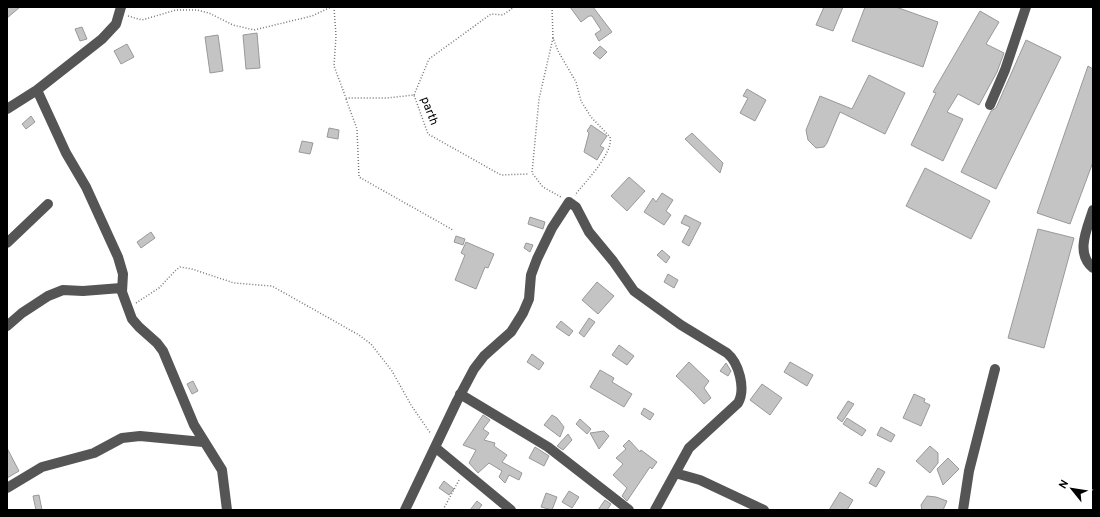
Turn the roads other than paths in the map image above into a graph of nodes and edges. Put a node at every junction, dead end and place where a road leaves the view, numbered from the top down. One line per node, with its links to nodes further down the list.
1 (1022, 7): 4 (street)
2 (121, 8): 3 (street)
3 (37, 90): 5 (street); 10 (street)
4 (990, 105)
5 (7, 109)
6 (48, 204): 8 (street)
7 (1093, 210): 9 (street)
8 (7, 243)
9 (1093, 268)
10 (121, 288): 11 (street); 14 (street)
11 (7, 326)
12 (995, 369): 24 (street)
13 (460, 394): 15 (street); 16 (street); 21 (street)
14 (203, 442): 17 (street); 18 (street)
15 (437, 445): 19 (street); 20 (street)
16 (675, 473): 22 (street); 23 (street)
17 (7, 488)
18 (227, 510)
19 (405, 510)
20 (511, 510)
21 (629, 510)
22 (655, 510)
23 (764, 510)
24 (963, 510)

